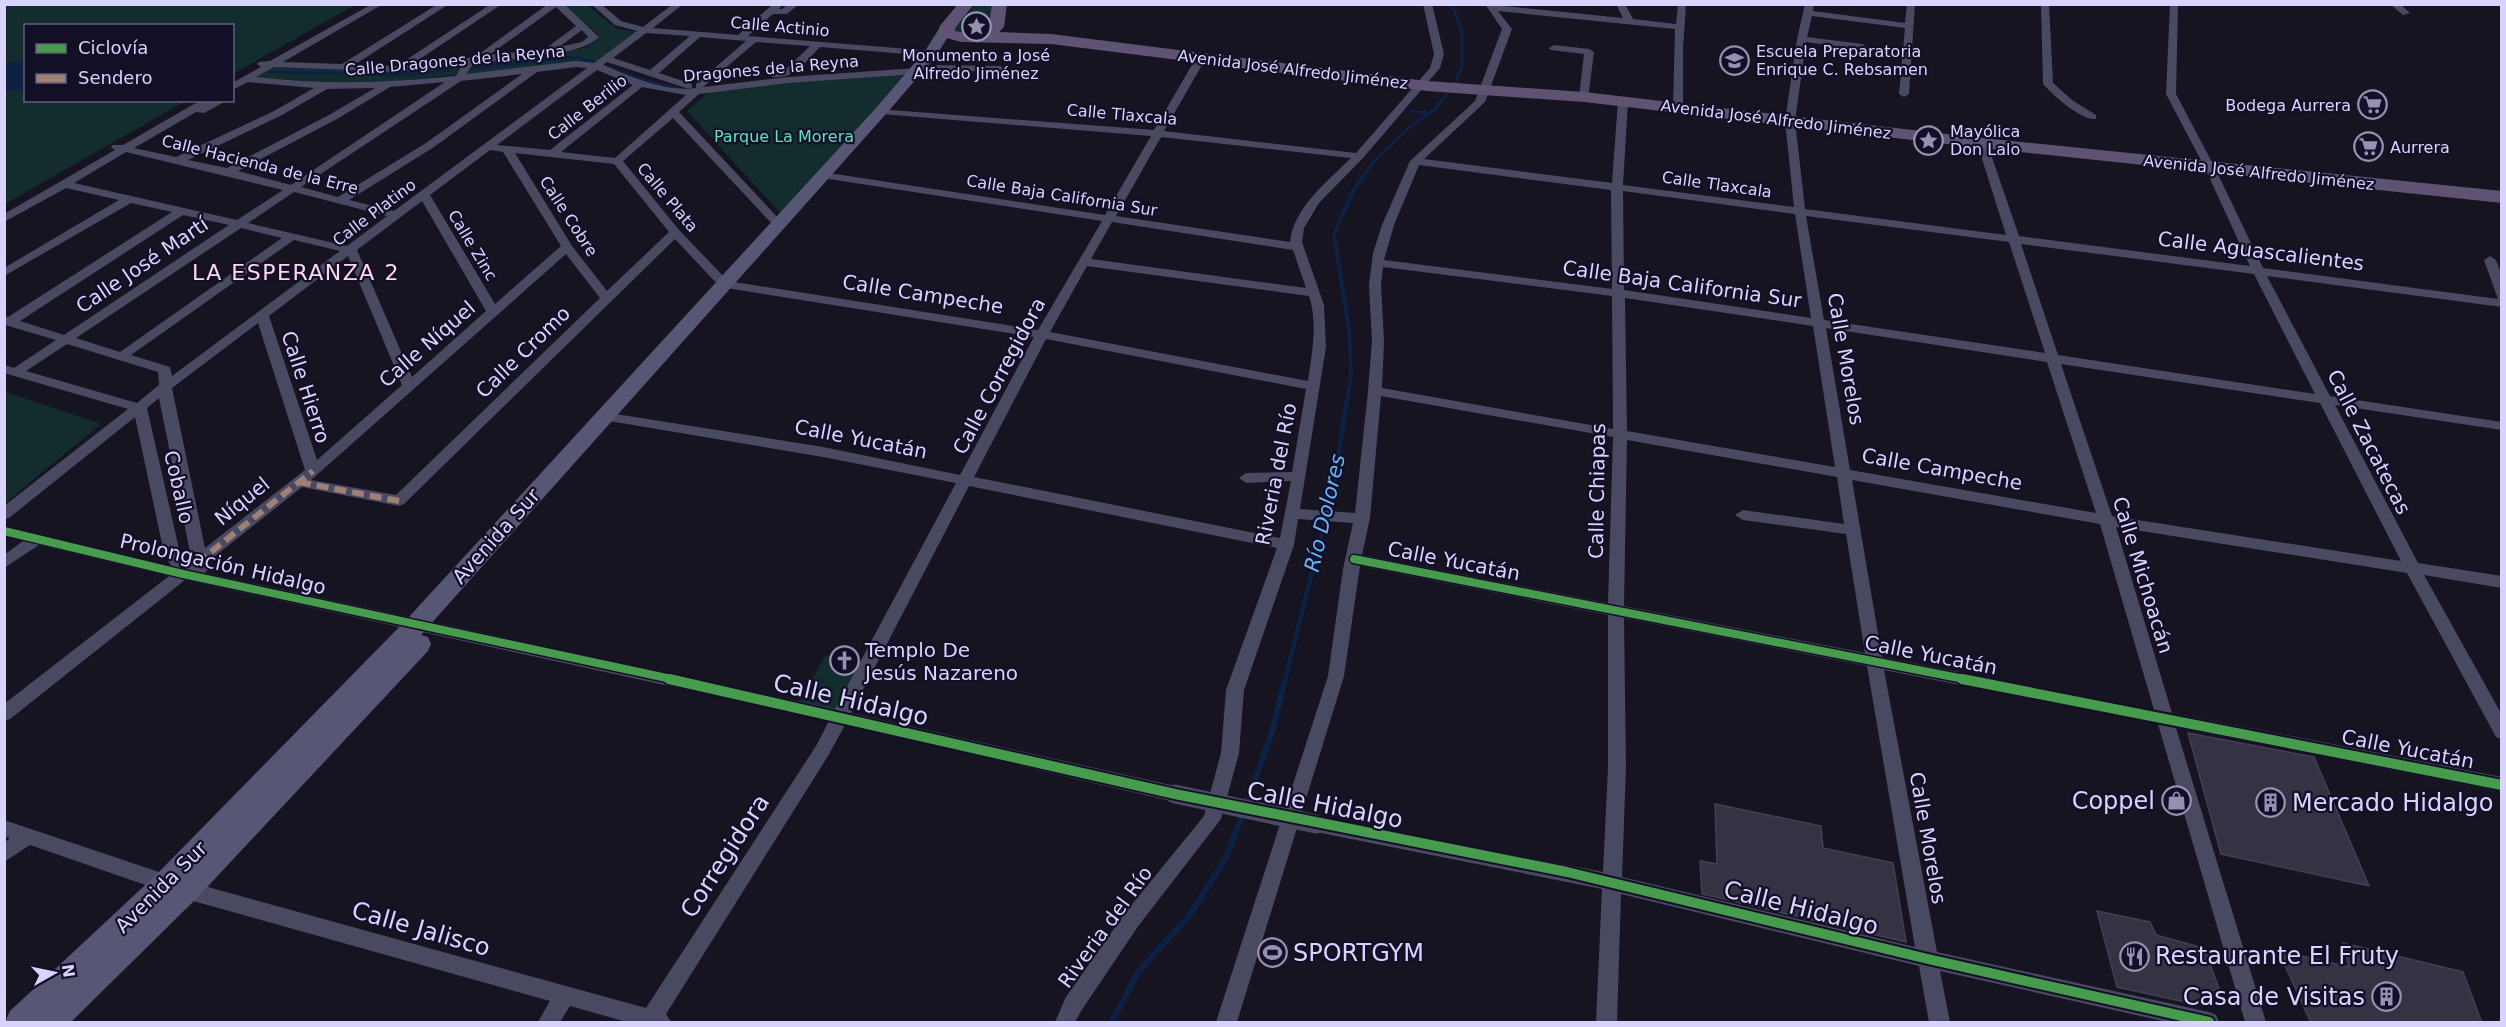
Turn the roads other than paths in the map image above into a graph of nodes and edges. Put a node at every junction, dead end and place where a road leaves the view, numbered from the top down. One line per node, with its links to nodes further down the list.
1 (445, 4): 42 (street)
2 (498, 4): 43 (street)
3 (556, 4): 22 (street); 38 (street)
4 (595, 4): 26 (street, Calle Actinio)
5 (679, 4): 26 (street, Calle Platino)
6 (795, 4): 17 (street)
7 (967, 4): 24 (main road)
8 (1426, 4): 55 (street)
9 (1620, 4): 21 (street)
10 (1682, 4): 25 (street)
11 (1911, 4): 23 (street)
12 (2045, 4): 68 (street)
13 (2174, 4): 82 (street, Calle Zacatecas)
14 (2394, 4): 20 (street)
15 (373, 5): 41 (street)
16 (1489, 6): 21 (street); 57 (street)
17 (776, 8): 29 (street)
18 (1809, 9): 30 (street); 33 (street, Calle Morelos)
19 (999, 11): 28 (main road); 32 (main road)
20 (2406, 13)
21 (1630, 22): 25 (street)
22 (582, 25): 36 (street); 36 (street)
23 (1909, 26): 30 (street); 59 (street)
24 (947, 27): 28 (main road); 40 (main road, Avenida Sur)
25 (1680, 27): 65 (street)
26 (644, 30): 27 (street, Calle Actinio); 39 (street, Calle Platino)
27 (699, 34): 29 (street, Calle Actinio); 46 (street, Calle Berilio)
28 (975, 36): 32 (main road); 40 (main road, Avenida Sur)
29 (740, 38): 31 (street, Calle Actinio)
30 (1864, 38): 33 (street)
31 (754, 39): 34 (street, Calle Actinio); 56 (street)
32 (1052, 39): 37 (main road, Avenida José Alfredo Jiménez)
33 (1802, 39): 69 (street, Calle Morelos)
34 (818, 44): 40 (street, Calle Actinio); 56 (street)
35 (1554, 48): 60 (street)
36 (548, 51): 38 (street)
37 (1201, 58): 55 (main road, Avenida José Alfredo Jiménez); 71 (street, Calle Corregidora)
38 (473, 60): 43 (street); 47 (street)
39 (601, 63): 44 (street, Calle Dragones de la Reyna); 46 (street); 52 (street, Dragones de la Reyna); 74 (street, Calle Platino)
40 (928, 63): 45 (street); 56 (street, Dragones de la Reyna); 66 (main road, Avenida Sur)
41 (267, 65): 42 (street); 48 (street); 49 (street)
42 (342, 68): 43 (street)
43 (397, 69)
44 (534, 69): 47 (street, Calle Dragones de la Reyna); 92 (street)
45 (1000, 69)
46 (652, 75): 56 (street)
47 (460, 77): 51 (street, Calle Dragones de la Reyna); 72 (street)
48 (245, 79): 50 (street, Calle Dragones de la Reyna); 53 (street)
49 (234, 80)
50 (257, 81): 54 (street, Calle Dragones de la Reyna); 58 (street)
51 (388, 84): 54 (street, Calle Dragones de la Reyna); 83 (street)
52 (640, 84): 56 (street, Dragones de la Reyna); 77 (street, Calle Berilio)
53 (234, 86)
54 (324, 86): 79 (street)
55 (1425, 86): 57 (main road, Avenida José Alfredo Jiménez); 78 (street)
56 (697, 89): 67 (street)
57 (1480, 91): 60 (main road, Avenida José Alfredo Jiménez); 81 (street)
58 (234, 94)
59 (1904, 94)
60 (1584, 97): 61 (main road, Avenida José Alfredo Jiménez)
61 (1623, 101): 65 (main road, Avenida José Alfredo Jiménez); 88 (street, Calle Chiapas)
62 (195, 102): 75 (street)
63 (206, 102): 70 (street)
64 (219, 102): 70 (street)
65 (1678, 108): 69 (main road, Avenida José Alfredo Jiménez)
66 (887, 111): 71 (street, Calle Tlaxcala); 84 (main road, Avenida Sur)
67 (673, 112): 80 (street); 100 (street)
68 (2092, 117)
69 (1790, 121): 73 (main road, Avenida José Alfredo Jiménez); 95 (street, Calle Morelos)
70 (165, 126): 75 (street)
71 (1159, 134): 78 (street, Calle Tlaxcala); 98 (street, Calle Corregidora)
72 (367, 138): 86 (street); 87 (street, Calle José Martí)
73 (1982, 142): 82 (main road, Avenida José Alfredo Jiménez); 103 (street, Calle Michoacán)
74 (490, 147): 76 (street, Calle Plata); 89 (street, Calle Platino)
75 (121, 148): 79 (street, Calle Hacienda de la Erre); 85 (street); 93 (street)
76 (507, 149): 77 (street, Calle Plata); 104 (street, Calle Cobre)
77 (552, 154): 80 (street, Calle Plata)
78 (1359, 156): 105 (street)
79 (179, 160): 83 (street, Calle Hacienda de la Erre)
80 (617, 161): 101 (street, Calle Plata)
81 (1415, 161): 88 (street, Calle Tlaxcala); 109 (street)
82 (2209, 166): 90 (main road, Avenida José Alfredo Jiménez); 110 (street, Calle Zacatecas)
83 (228, 172): 86 (street, Calle Hacienda de la Erre)
84 (828, 176): 98 (street, Calle Baja California Sur); 100 (main road, Avenida Sur); 112 (main road, Avenida Sur)
85 (64, 184): 91 (street); 97 (street)
86 (274, 184): 87 (street, Calle Hacienda de la Erre)
87 (290, 188): 92 (street, Calle Hacienda de la Erre); 99 (street, Calle José Martí)
88 (1617, 188): 95 (street, Calle Tlaxcala); 114 (street, Calle Chiapas)
89 (424, 195): 96 (street, Calle Platino); 118 (street, Calle Zinc)
90 (2502, 197)
91 (129, 199): 94 (street); 111 (street)
92 (339, 201): 96 (street, Calle Hacienda de la Erre)
93 (4, 211)
94 (180, 212): 99 (street); 120 (street)
95 (1800, 212): 103 (street, Calle Tlaxcala); 121 (street, Calle Morelos)
96 (396, 215): 106 (street, Calle Platino)
97 (4, 219)
98 (1108, 219): 105 (street, Calle Baja California Sur); 108 (street, Calle Corregidora)
99 (237, 224): 102 (street); 123 (street, Calle José Martí)
100 (778, 224): 112 (main road, Avenida Sur)
101 (675, 232): 112 (street, Calle Plata); 116 (street, Calle Cromo)
102 (291, 237): 106 (street); 124 (street)
103 (2014, 240): 110 (street, Calle Aguascalientes); 125 (street, Calle Michoacán)
104 (567, 247): 116 (street, Calle Cobre); 118 (street, Calle Níquel)
105 (1297, 247): 113 (street, Riveria del Río)
106 (351, 250): 119 (street, Calle Platino); 127 (street)
107 (2490, 260): 115 (street)
108 (1083, 262): 113 (street); 122 (street, Calle Corregidora)
109 (1378, 263): 114 (street, Calle Baja California Sur); 129 (street)
110 (2257, 269): 117 (street, Calle Aguascalientes); 131 (street, Calle Zacatecas)
111 (4, 273)
112 (731, 285): 122 (street, Calle Campeche); 133 (main road, Avenida Sur)
113 (1315, 293): 128 (street, Riveria del Río)
114 (1617, 293): 121 (street, Calle Baja California Sur); 135 (street, Calle Chiapas)
115 (2502, 296)
116 (606, 298): 141 (street, Calle Cromo)
117 (2502, 303)
118 (493, 312): 127 (street, Calle Níquel)
119 (262, 315): 130 (street, Calle Platino); 136 (street, Calle Hierro)
120 (7, 321): 123 (street)
121 (1817, 324): 125 (street, Calle Baja California Sur); 137 (street, Calle Morelos)
122 (1042, 334): 128 (street, Calle Campeche); 140 (street, Calle Corregidora)
123 (66, 339): 124 (street); 126 (street, Calle José Martí)
124 (122, 356): 130 (street, Coballo)
125 (2052, 358): 131 (street, Calle Baja California Sur); 146 (street, Calle Michoacán)
126 (10, 371): 132 (street)
127 (409, 386): 136 (street, Calle Níquel)
128 (1314, 386): 138 (street, Riveria del Río)
129 (1375, 391): 135 (street, Calle Campeche); 145 (street)
130 (165, 393): 132 (street, Calle Platino); 156 (street, Coballo)
131 (2325, 399): 134 (street, Calle Baja California Sur); 155 (street, Calle Zacatecas)
132 (140, 408): 142 (street, Calle Platino); 151 (street, Coballo)
133 (611, 417): 140 (street, Calle Yucatán); 160 (main road, Avenida Sur)
134 (2502, 426)
135 (1620, 434): 137 (street, Calle Campeche); 159 (street, Calle Chiapas)
136 (313, 471): 141 (street, Níquel)
137 (1845, 472): 146 (street, Calle Campeche); 147 (street, Calle Morelos)
138 (1299, 476): 139 (street); 143 (street, Riveria del Río)
139 (1246, 478)
140 (965, 481): 150 (street, Calle Yucatán); 163 (street, Calle Corregidora)
141 (299, 482): 156 (street, Níquel)
142 (4, 514)
143 (1298, 514): 145 (street); 150 (street, Riveria del Río)
144 (1743, 515): 147 (street)
145 (1362, 518): 152 (street)
146 (2106, 519): 155 (street, Calle Campeche); 164 (street, Calle Michoacán)
147 (1854, 530): 161 (street, Calle Morelos)
148 (4, 531): 149 (street, Prolongación Hidalgo)
149 (37, 538): 153 (street); 154 (street, Prolongación Hidalgo)
150 (1286, 545): 178 (street, Riveria del Río)
151 (172, 553): 154 (street); 157 (street, Coballo)
152 (1354, 559): 159 (street, Calle Yucatán); 179 (street)
153 (4, 563)
154 (147, 564): 157 (street, Prolongación Hidalgo)
155 (2412, 567): 158 (street, Calle Campeche); 165 (street, Calle Zacatecas)
156 (201, 570): 157 (street, Prolongación Hidalgo); 160 (street, Prolongación Hidalgo)
157 (183, 574): 162 (street)
158 (2502, 582)
159 (1616, 610): 161 (street, Calle Yucatán); 170 (street, Calle Chiapas)
160 (425, 627): 163 (street, Calle Hidalgo); 171 (main road, Avenida Sur)
161 (1874, 660): 164 (street, Calle Yucatán); 172 (street, Calle Morelos)
162 (4, 714)
163 (840, 717): 170 (street, Calle Hidalgo, bridge); 174 (street, Corregidora)
164 (2164, 717): 166 (street, Calle Yucatán); 183 (street, Calle Michoacán)
165 (2502, 732)
166 (2502, 785)
167 (4, 828): 168 (street, Calle Jalisco)
168 (27, 836): 169 (street); 171 (street, Calle Jalisco)
169 (4, 854)
170 (1611, 882): 172 (street, Calle Hidalgo); 180 (street, Calle Chiapas)
171 (176, 887): 173 (street, Calle Jalisco); 175 (main road, Avenida Sur); 176 (main road, Avenida Sur)
172 (1928, 959): 181 (street, Calle Morelos); 182 (street, Calle Hidalgo)
173 (565, 996): 174 (street, Calle Jalisco); 177 (street)
174 (656, 1021)
175 (21, 1023)
176 (49, 1023)
177 (548, 1023)
178 (1065, 1023)
179 (1226, 1023)
180 (1606, 1023)
181 (1939, 1023)
182 (2209, 1023)
183 (2255, 1023)

